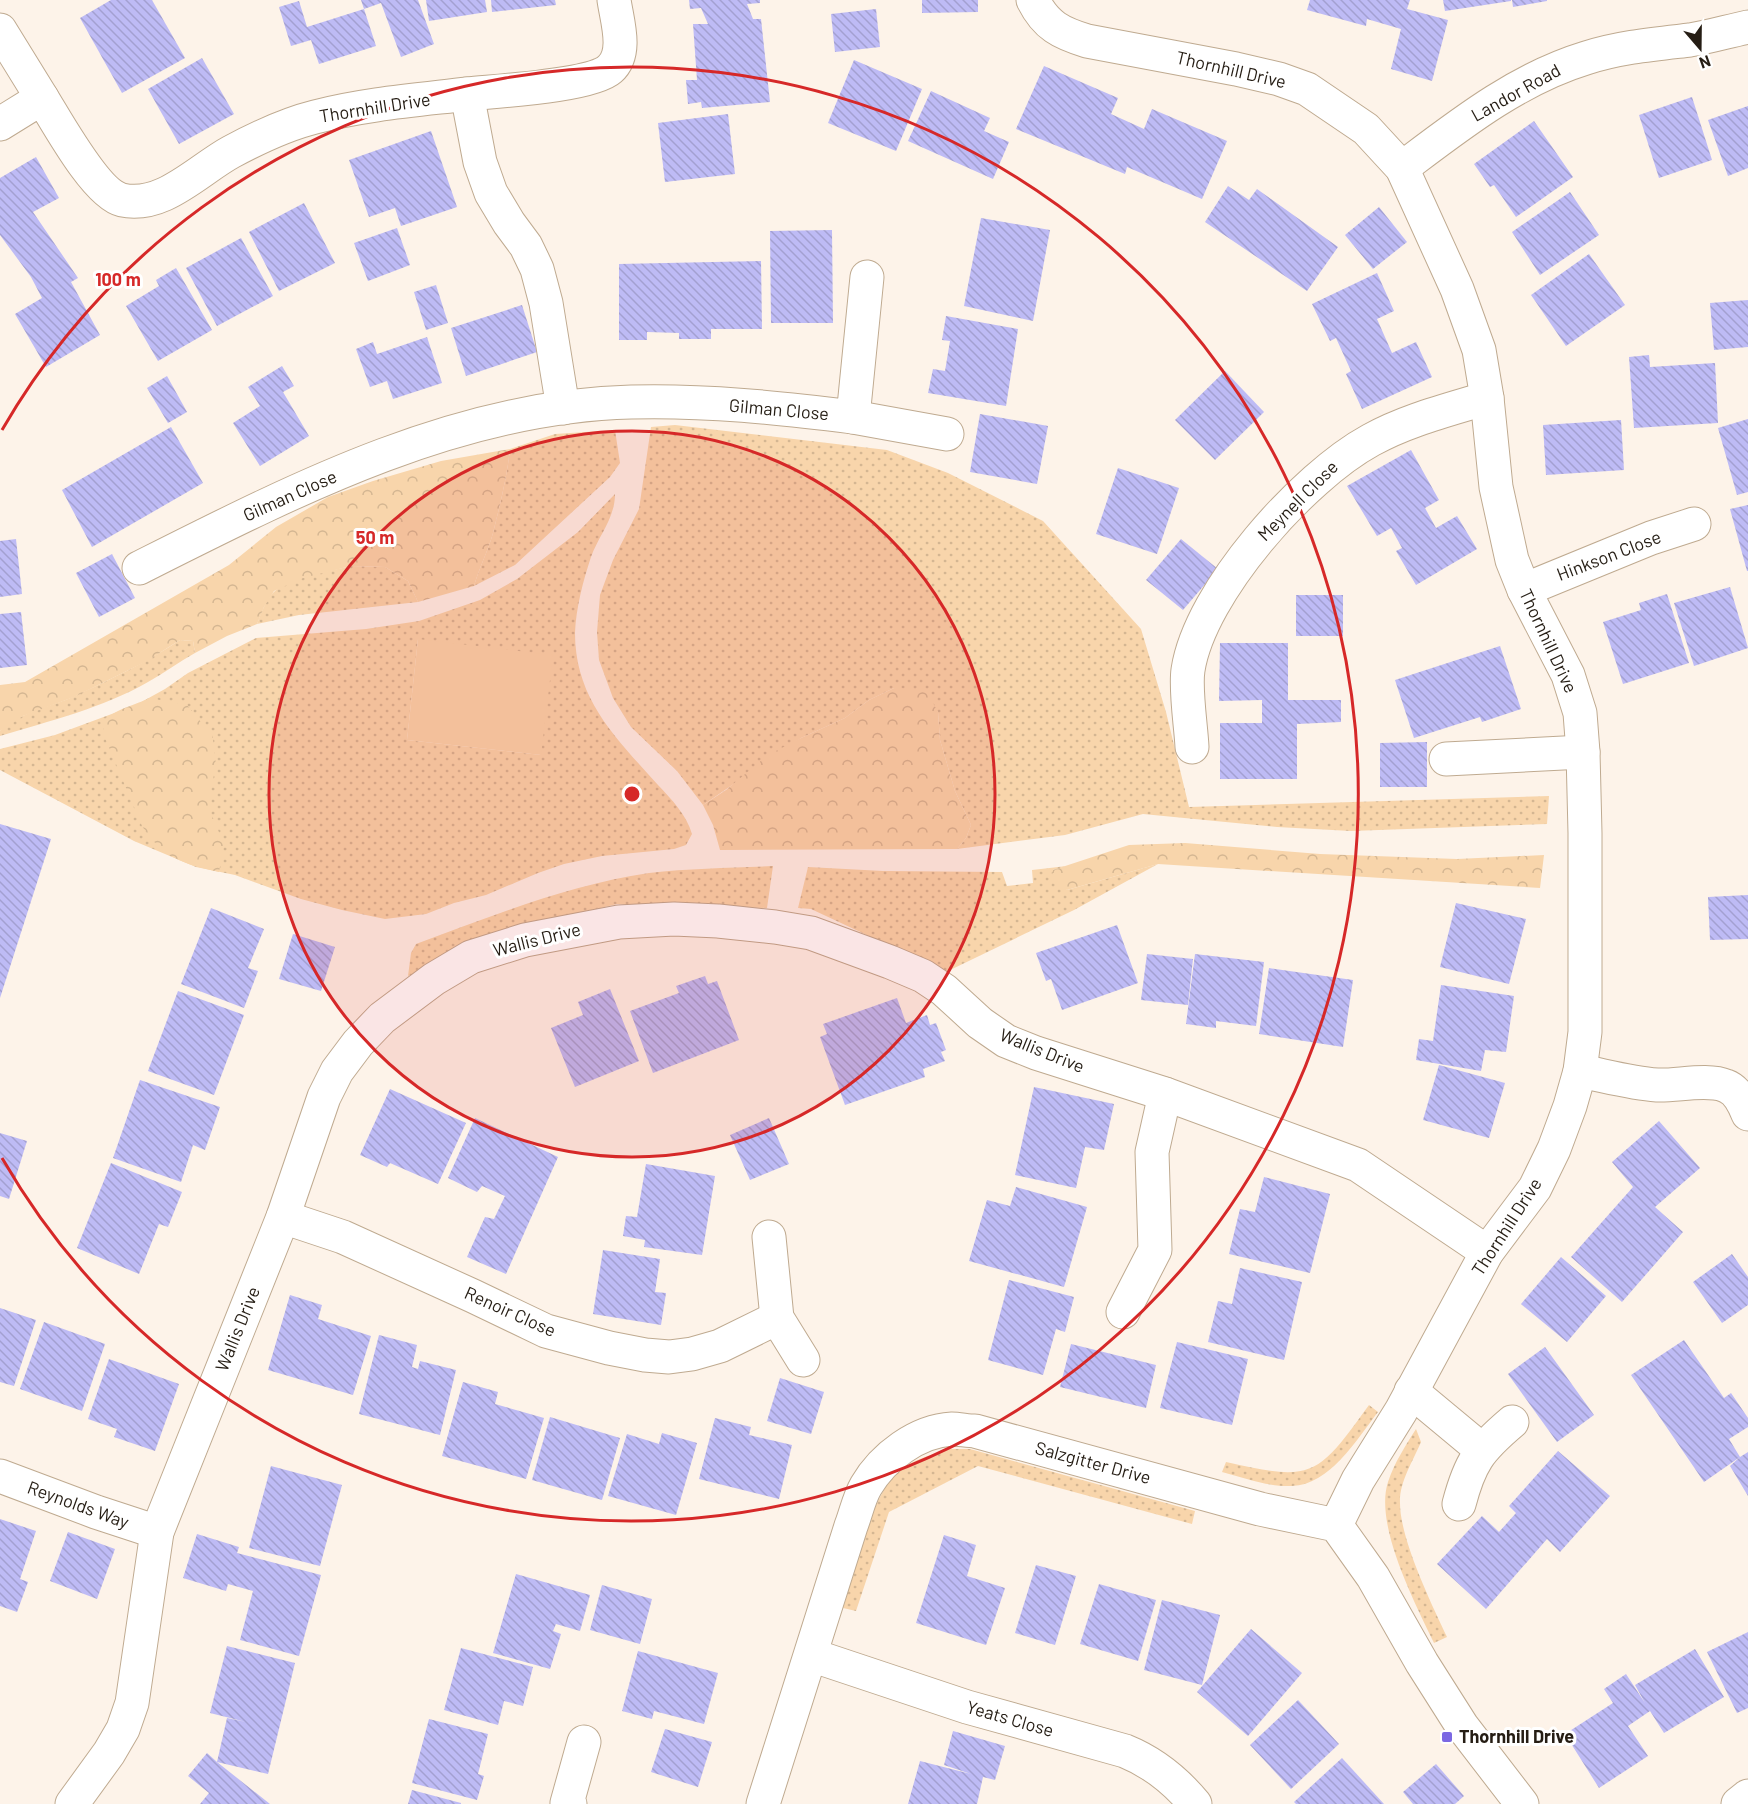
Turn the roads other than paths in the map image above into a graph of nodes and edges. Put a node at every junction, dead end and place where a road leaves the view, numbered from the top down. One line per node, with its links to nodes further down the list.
1 (614, 0): 5 (street, Thornhill Drive)
2 (1033, 0): 8 (street, Thornhill Drive)
3 (1748, 27): 8 (street, Landor Road)
4 (0, 30): 6 (street, Thornhill Drive)
5 (467, 94): 6 (street, Thornhill Drive); 11 (street)
6 (42, 98): 7 (street)
7 (0, 124)
8 (1402, 168): 10 (street, Thornhill Drive)
9 (867, 277): 12 (street, Gilman Close)
10 (1487, 398): 16 (street, Thornhill Drive); 17 (street, Meynell Close)
11 (563, 408): 12 (street, Gilman Close); 15 (street, Gilman Close)
12 (854, 417): 13 (street)
13 (947, 434)
14 (1694, 524): 16 (street, Hinkson Close)
15 (139, 568)
16 (1524, 590): 18 (street, Thornhill Drive)
17 (1192, 747)
18 (1583, 752): 19 (street); 20 (street, Thornhill Drive)
19 (1446, 759)
20 (1580, 1071): 22 (street); 25 (street, Thornhill Drive)
21 (1165, 1094): 23 (street, Wallis Drive); 25 (street, Wallis Drive); 26 (street)
22 (1748, 1114)
23 (283, 1217): 27 (street, Renoir Close); 35 (street, Wallis Drive)
24 (769, 1237): 27 (street)
25 (1487, 1252): 29 (street, Thornhill Drive)
26 (1122, 1312)
27 (777, 1318): 28 (street)
28 (804, 1360)
29 (1411, 1391): 31 (street); 34 (street, Thornhill Drive)
30 (1512, 1422): 31 (street)
31 (1482, 1450): 33 (street)
32 (0, 1476): 35 (street, Reynolds Way)
33 (1459, 1504)
34 (1336, 1526): 36 (street, Salzgitter Drive); 43 (street)
35 (157, 1532): 39 (street, Wallis Drive)
36 (811, 1655): 41 (street, Salzgitter Drive); 42 (street, Yeats Close)
37 (584, 1742): 40 (street)
38 (1748, 1796): 44 (street)
39 (72, 1804)
40 (568, 1804)
41 (763, 1804)
42 (1195, 1804)
43 (1522, 1804)
44 (1738, 1804)

